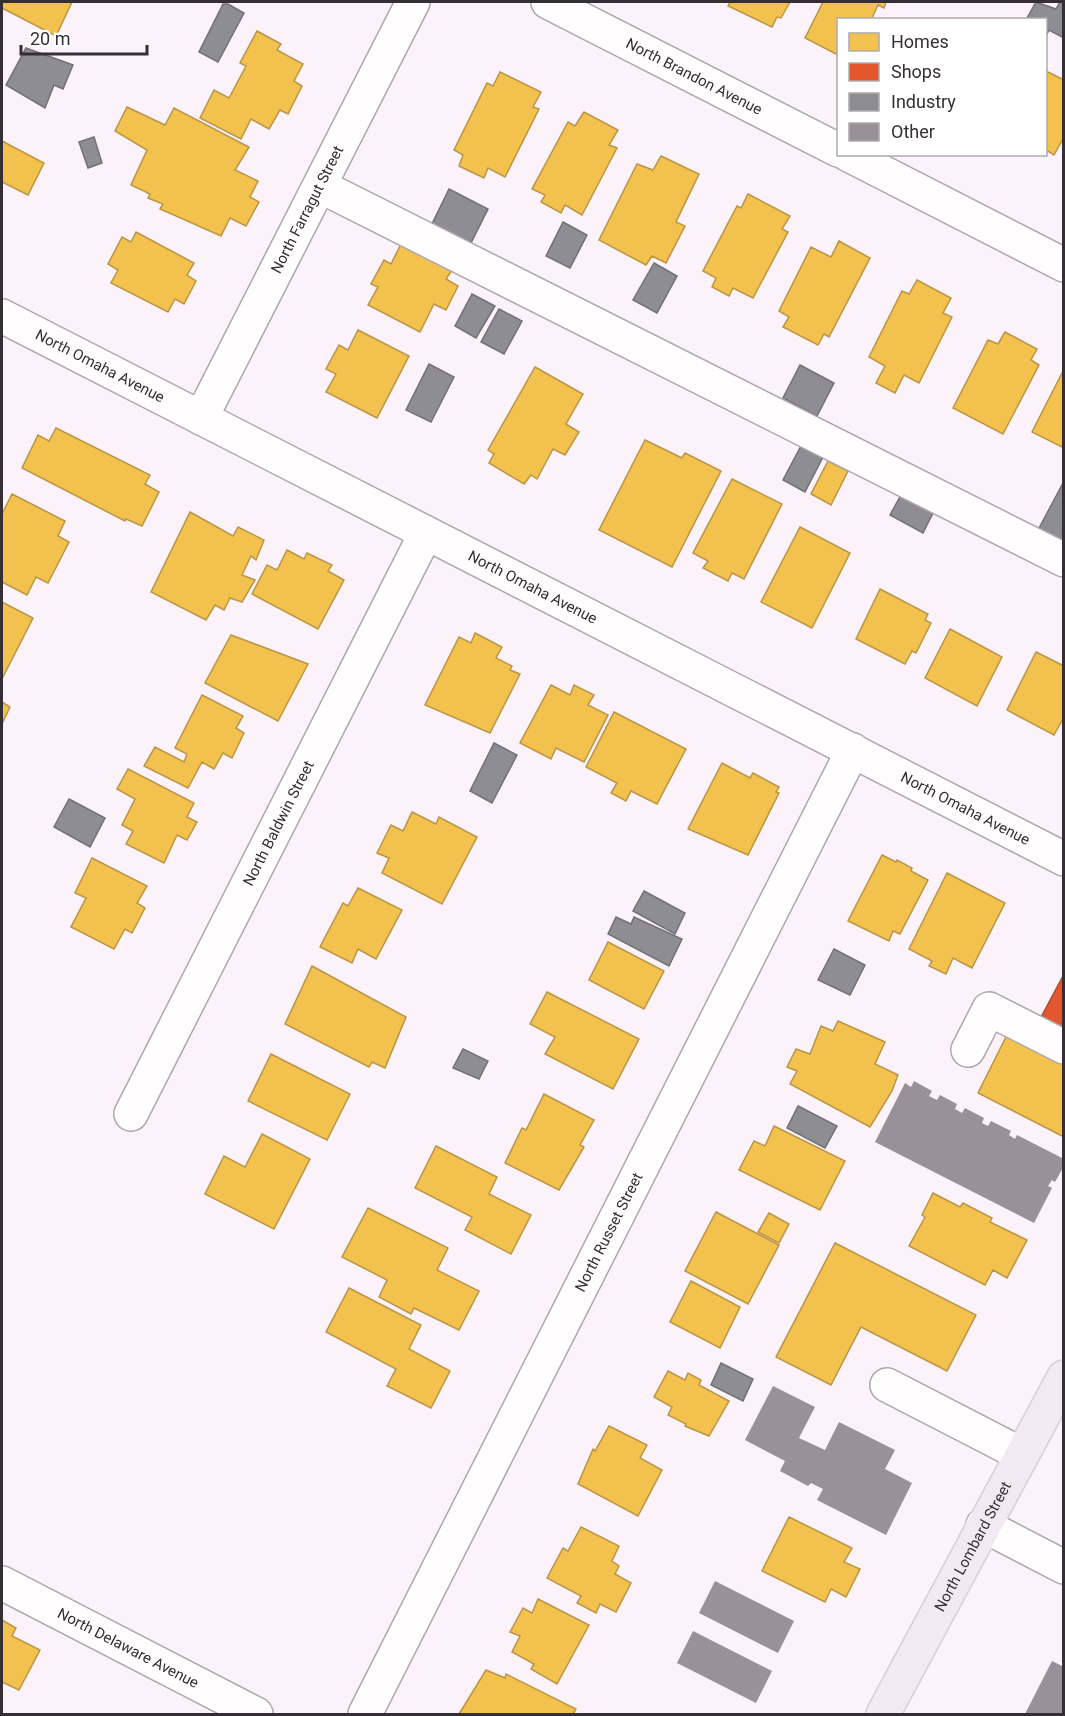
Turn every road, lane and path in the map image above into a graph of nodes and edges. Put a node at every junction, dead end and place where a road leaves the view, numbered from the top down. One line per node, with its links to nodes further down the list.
1 (413, 2): 5 (street, North Farragut Street)
2 (548, 2): 3 (street, North Brandon Avenue)
3 (837, 149)
4 (851, 156): 6 (street)
5 (320, 186): 8 (street, North Farragut Street); 10 (street)
6 (1064, 265)
7 (2, 316): 8 (street, North Omaha Avenue)
8 (201, 418): 9 (street, North Omaha Avenue)
9 (426, 533): 11 (street, North Omaha Avenue); 15 (street, North Baldwin Street)
10 (1064, 561)
11 (853, 750): 12 (street, North Omaha Avenue); 23 (street, North Russet Street)
12 (1064, 859)
13 (1064, 1047): 14 (street)
14 (968, 1050)
15 (131, 1114)
16 (1064, 1377): 18 (main road, North Lombard Street)
17 (887, 1385): 18 (street)
18 (1021, 1454): 19 (main road, North Lombard Street)
19 (983, 1525): 20 (street); 24 (main road, North Lombard Street)
20 (1064, 1567)
21 (2, 1583): 22 (street, North Delaware Avenue)
22 (256, 1714)
23 (365, 1714)
24 (883, 1714)

